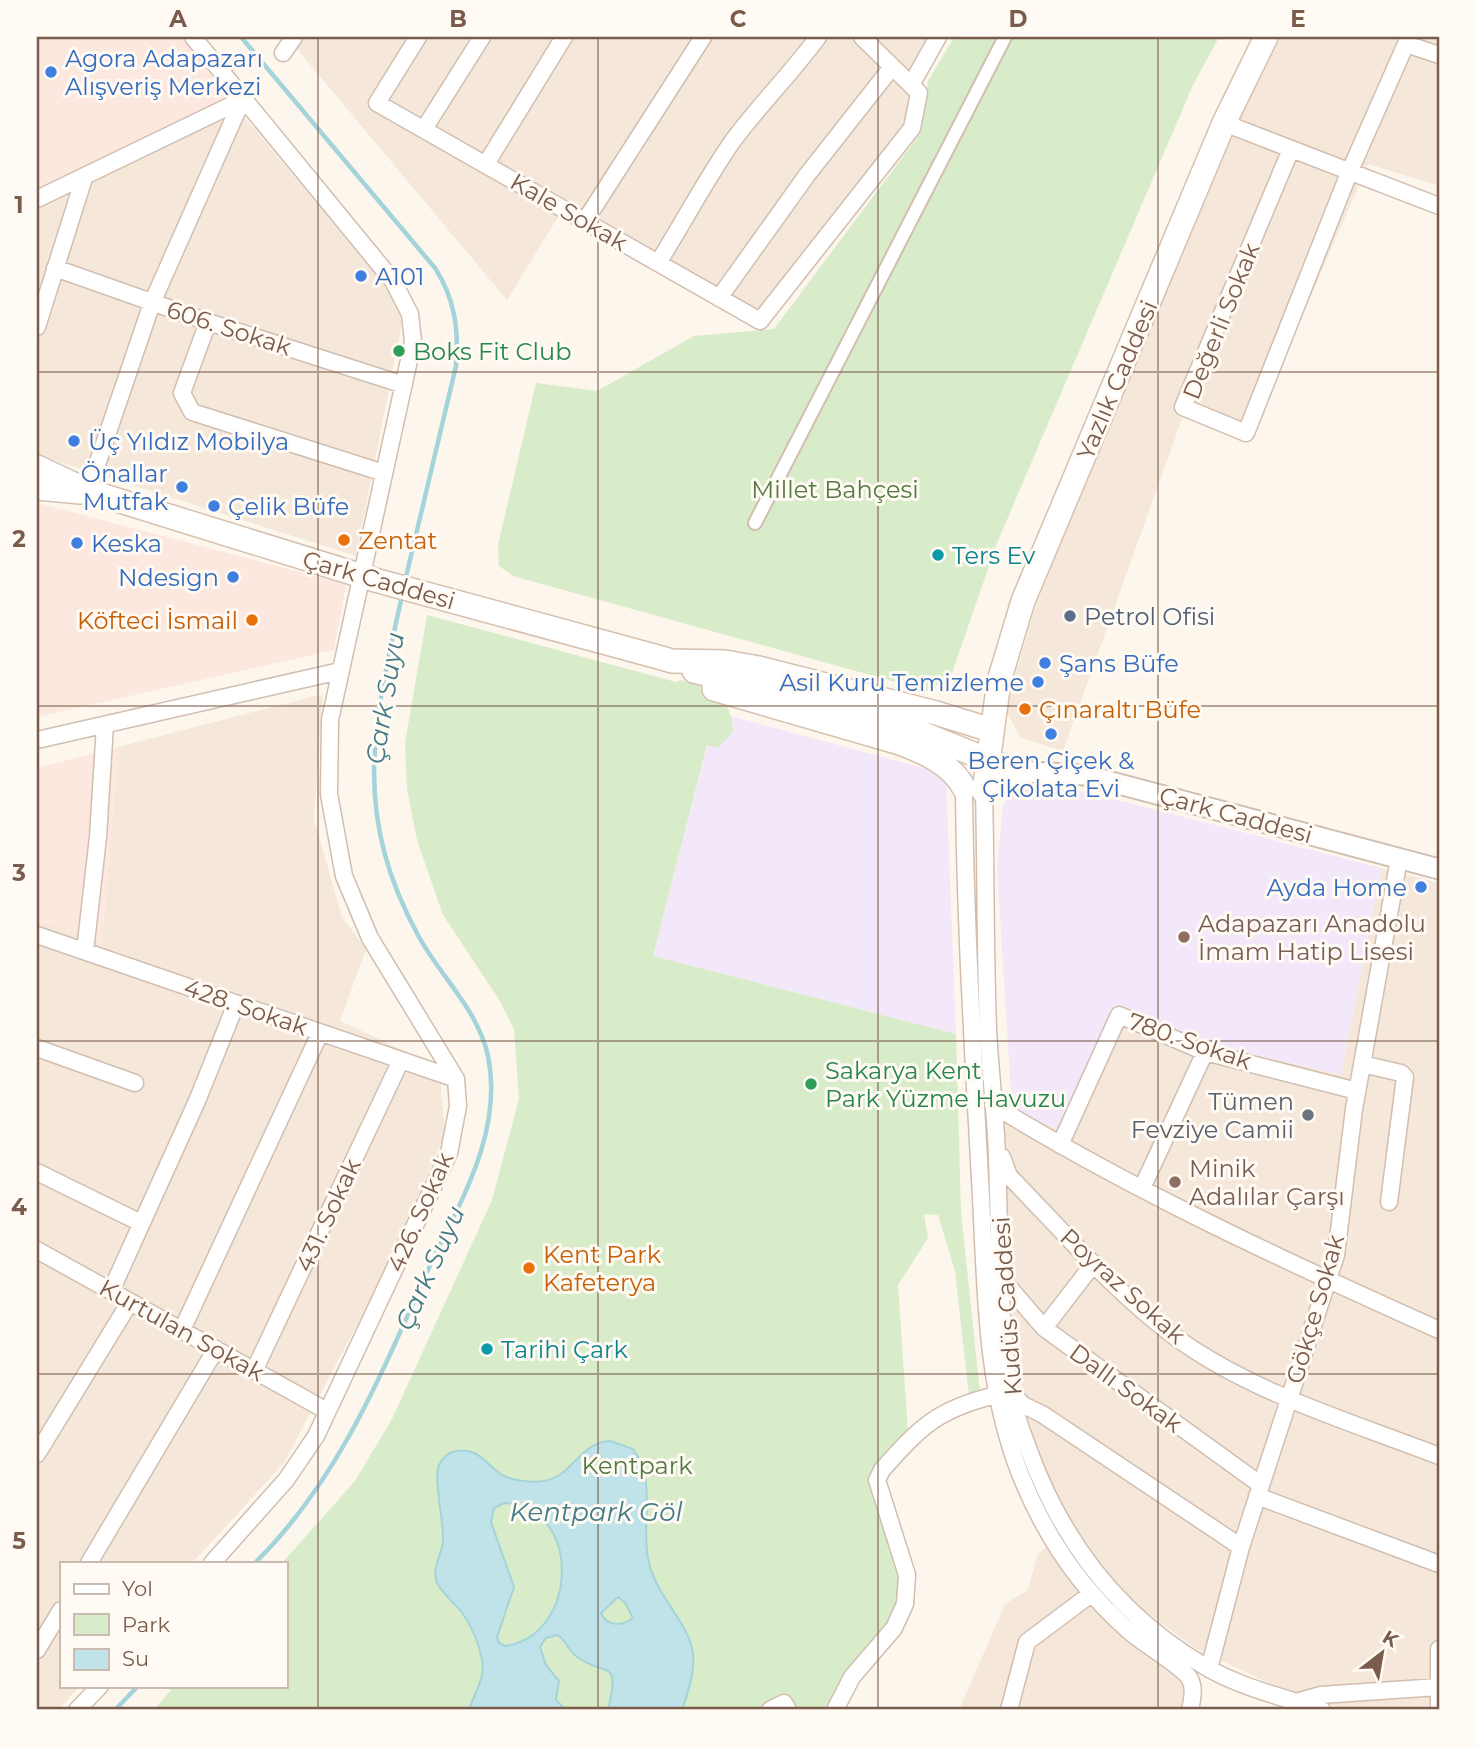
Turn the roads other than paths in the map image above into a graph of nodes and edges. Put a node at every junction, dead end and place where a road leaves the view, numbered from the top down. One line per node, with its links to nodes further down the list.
1 (193, 37): 17 (street)
2 (294, 37): 13 (street)
3 (418, 37): 19 (street, Kale Sokak)
4 (482, 37): 19 (street)
5 (564, 37): 21 (street)
6 (703, 37): 26 (street)
7 (818, 37): 27 (street)
8 (862, 37): 15 (street)
9 (938, 37): 16 (street)
10 (1005, 37): 38 (street)
11 (1266, 37): 18 (main road, Yazlık Caddesi)
12 (1407, 40): 14 (street); 22 (street)
13 (283, 53)
14 (1439, 55)
15 (892, 67): 16 (street); 29 (street)
16 (911, 85): 29 (street, Kale Sokak)
17 (242, 100): 23 (street); 30 (street); 33 (street)
18 (1224, 123): 20 (street); 43 (main road, Yazlık Caddesi)
19 (424, 129): 21 (street, Kale Sokak)
20 (1291, 149): 22 (street); 22 (street, Değerli Sokak)
21 (486, 164): 26 (street, Kale Sokak)
22 (1349, 173): 25 (street)
23 (84, 178): 24 (street); 28 (street)
24 (37, 200)
25 (1439, 206)
26 (585, 221): 27 (street, Kale Sokak)
27 (658, 263): 29 (street, Kale Sokak)
28 (55, 268): 30 (street, 606. Sokak); 32 (street)
29 (719, 298)
30 (152, 303): 31 (street, 606. Sokak); 37 (street)
31 (208, 322): 33 (street, 606. Sokak); 35 (street)
32 (37, 327)
33 (404, 385): 35 (street)
34 (37, 467): 37 (main road, Çark Caddesi)
35 (384, 472): 39 (street)
36 (37, 488): 37 (main road, Çark Caddesi)
37 (88, 491): 39 (main road, Çark Caddesi)
38 (755, 523)
39 (367, 578): 40 (main road, Çark Caddesi); 41 (street)
40 (680, 665): 43 (main road, Çark Caddesi); 45 (main road, Çark Caddesi); 47 (main road)
41 (340, 671): 42 (street); 58 (street)
42 (105, 725): 44 (street); 51 (street)
43 (991, 730): 45 (main road)
44 (37, 740)
45 (980, 757): 46 (street); 47 (main road)
46 (1031, 772): 47 (street); 48 (street, Çark Caddesi)
47 (974, 790): 61 (street, Kudüs Caddesi); 79 (street, Kudüs Caddesi)
48 (1399, 859): 49 (street, Çark Caddesi); 57 (street, Gökçe Sokak)
49 (1439, 869)
50 (37, 935): 51 (street, 428. Sokak)
51 (85, 951): 52 (street, 428. Sokak)
52 (236, 1003): 53 (street, 428. Sokak); 67 (street)
53 (320, 1032): 56 (street, 428. Sokak); 75 (street)
54 (37, 1048): 59 (street)
55 (1205, 1052): 60 (street, 780. Sokak); 63 (street, 780. Sokak); 65 (street)
56 (401, 1060): 58 (street, 428. Sokak); 78 (street, 431. Sokak)
57 (1362, 1064): 60 (street, Gökçe Sokak); 66 (street)
58 (456, 1079): 81 (street, 426. Sokak)
59 (135, 1083)
60 (1357, 1091): 71 (street, Gökçe Sokak)
61 (993, 1105): 62 (street, Kudüs Caddesi); 63 (street)
62 (997, 1142): 69 (street, Poyraz Sokak); 70 (street, Kudüs Caddesi)
63 (1059, 1145): 65 (street)
64 (37, 1172): 67 (street)
65 (1142, 1188): 71 (street)
66 (1389, 1202)
67 (141, 1223): 72 (street)
68 (37, 1250): 72 (street, Kurtulan Sokak)
69 (1094, 1263): 74 (street); 80 (street, Poyraz Sokak)
70 (1002, 1279): 74 (street, Dallı Sokak); 79 (street, Kudüs Caddesi)
71 (1328, 1281): 76 (street); 80 (street, Gökçe Sokak)
72 (111, 1291): 73 (street, Kurtulan Sokak)
73 (130, 1302): 75 (street, Kurtulan Sokak); 82 (street)
74 (1044, 1328): 84 (street, Dallı Sokak)
75 (182, 1330): 77 (street, Kurtulan Sokak)
76 (1439, 1330)
77 (216, 1349): 78 (street, Kurtulan Sokak); 86 (street)
78 (254, 1371): 81 (street, Kurtulan Sokak)
79 (1003, 1393): 85 (street); 89 (street, Kudüs Caddesi); 93 (street, Kudüs Caddesi); 100 (street)
80 (1289, 1398): 83 (street, Poyraz Sokak); 84 (street, Gökçe Sokak)
81 (327, 1411): 87 (street, 426. Sokak)
82 (37, 1454)
83 (1439, 1456)
84 (1259, 1490): 85 (street, Gökçe Sokak); 88 (street, Dallı Sokak)
85 (1241, 1547): 93 (street, Gökçe Sokak)
86 (90, 1562)
87 (213, 1562)
88 (1439, 1563)
89 (1091, 1594): 101 (street); 102 (street, Kudüs Caddesi)
90 (60, 1612): 92 (street)
91 (1439, 1648): 94 (street)
92 (37, 1650)
93 (1209, 1669): 96 (street, Kudüs Caddesi)
94 (1438, 1687): 96 (street); 104 (street)
95 (98, 1688): 97 (street)
96 (1296, 1702): 103 (street, Kudüs Caddesi)
97 (77, 1710)
98 (770, 1710): 99 (street)
99 (788, 1710)
100 (835, 1710)
101 (1009, 1710)
102 (1190, 1710)
103 (1322, 1710)
104 (1439, 1710)

